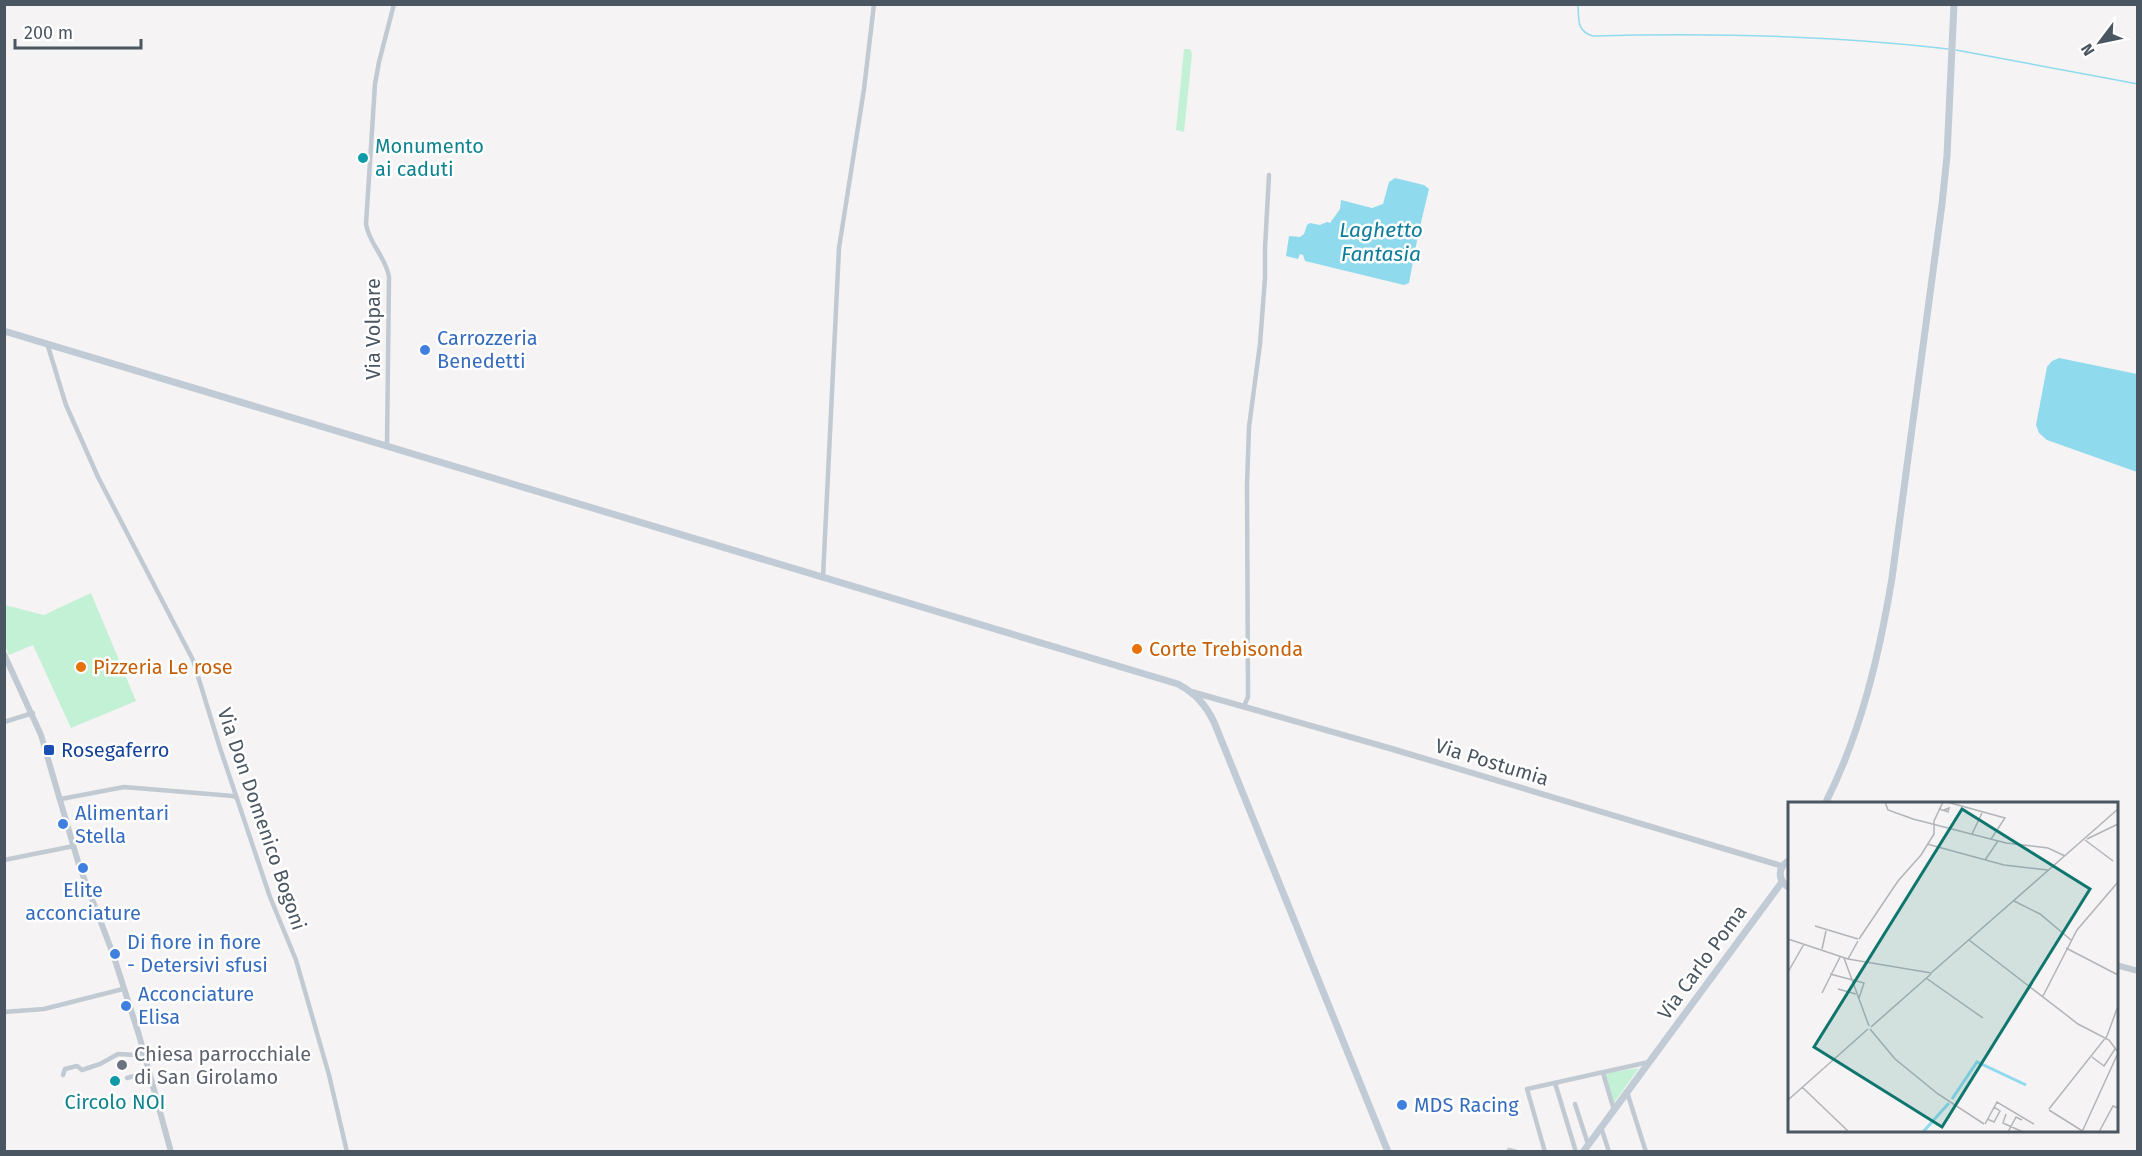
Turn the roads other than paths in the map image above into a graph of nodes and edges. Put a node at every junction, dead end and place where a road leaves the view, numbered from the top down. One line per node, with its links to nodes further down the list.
1 (394, 4): 7 (street, Via Volpare)
2 (874, 4): 8 (street)
3 (1953, 4): 16 (main road)
4 (1269, 175): 11 (street)
5 (4, 331): 6 (main road)
6 (47, 344): 7 (main road); 14 (street, Via Don Domenico Bogoni)
7 (387, 446): 8 (main road)
8 (823, 577): 10 (main road)
9 (5, 656): 12 (street)
10 (1192, 692): 11 (street, Via Postumia); 42 (main road)
11 (1244, 706): 20 (street, Via Postumia)
12 (33, 713): 13 (street); 15 (street)
13 (4, 722)
14 (237, 798): 15 (street); 41 (street, Via Don Domenico Bogoni)
15 (61, 799): 17 (street)
16 (1826, 802)
17 (74, 846): 18 (street); 25 (street)
18 (4, 860)
19 (1788, 862): 20 (main road)
20 (1781, 869): 21 (main road)
21 (1782, 882): 22 (main road); 28 (main road, Via Carlo Poma)
22 (1788, 886)
23 (2118, 966): 24 (street)
24 (2138, 971)
25 (123, 989): 26 (street); 27 (street)
26 (4, 1012)
27 (144, 1052): 30 (street); 32 (street)
28 (1649, 1062): 29 (street); 34 (main road, Via Carlo Poma)
29 (1603, 1072): 33 (street); 36 (street)
30 (63, 1075)
31 (127, 1078): 32 (street)
32 (152, 1080): 40 (street)
33 (1555, 1083): 44 (street); 45 (street)
34 (1627, 1092): 36 (main road, Via Carlo Poma); 48 (street)
35 (1575, 1104): 38 (street)
36 (1614, 1110): 37 (main road, Via Carlo Poma)
37 (1601, 1126): 38 (main road, Via Carlo Poma); 47 (street)
38 (1588, 1144): 46 (main road, Via Carlo Poma)
39 (1509, 1150): 43 (street)
40 (171, 1152)
41 (347, 1152)
42 (1388, 1152)
43 (1517, 1152)
44 (1545, 1152)
45 (1576, 1152)
46 (1583, 1152)
47 (1609, 1152)
48 (1646, 1152)

